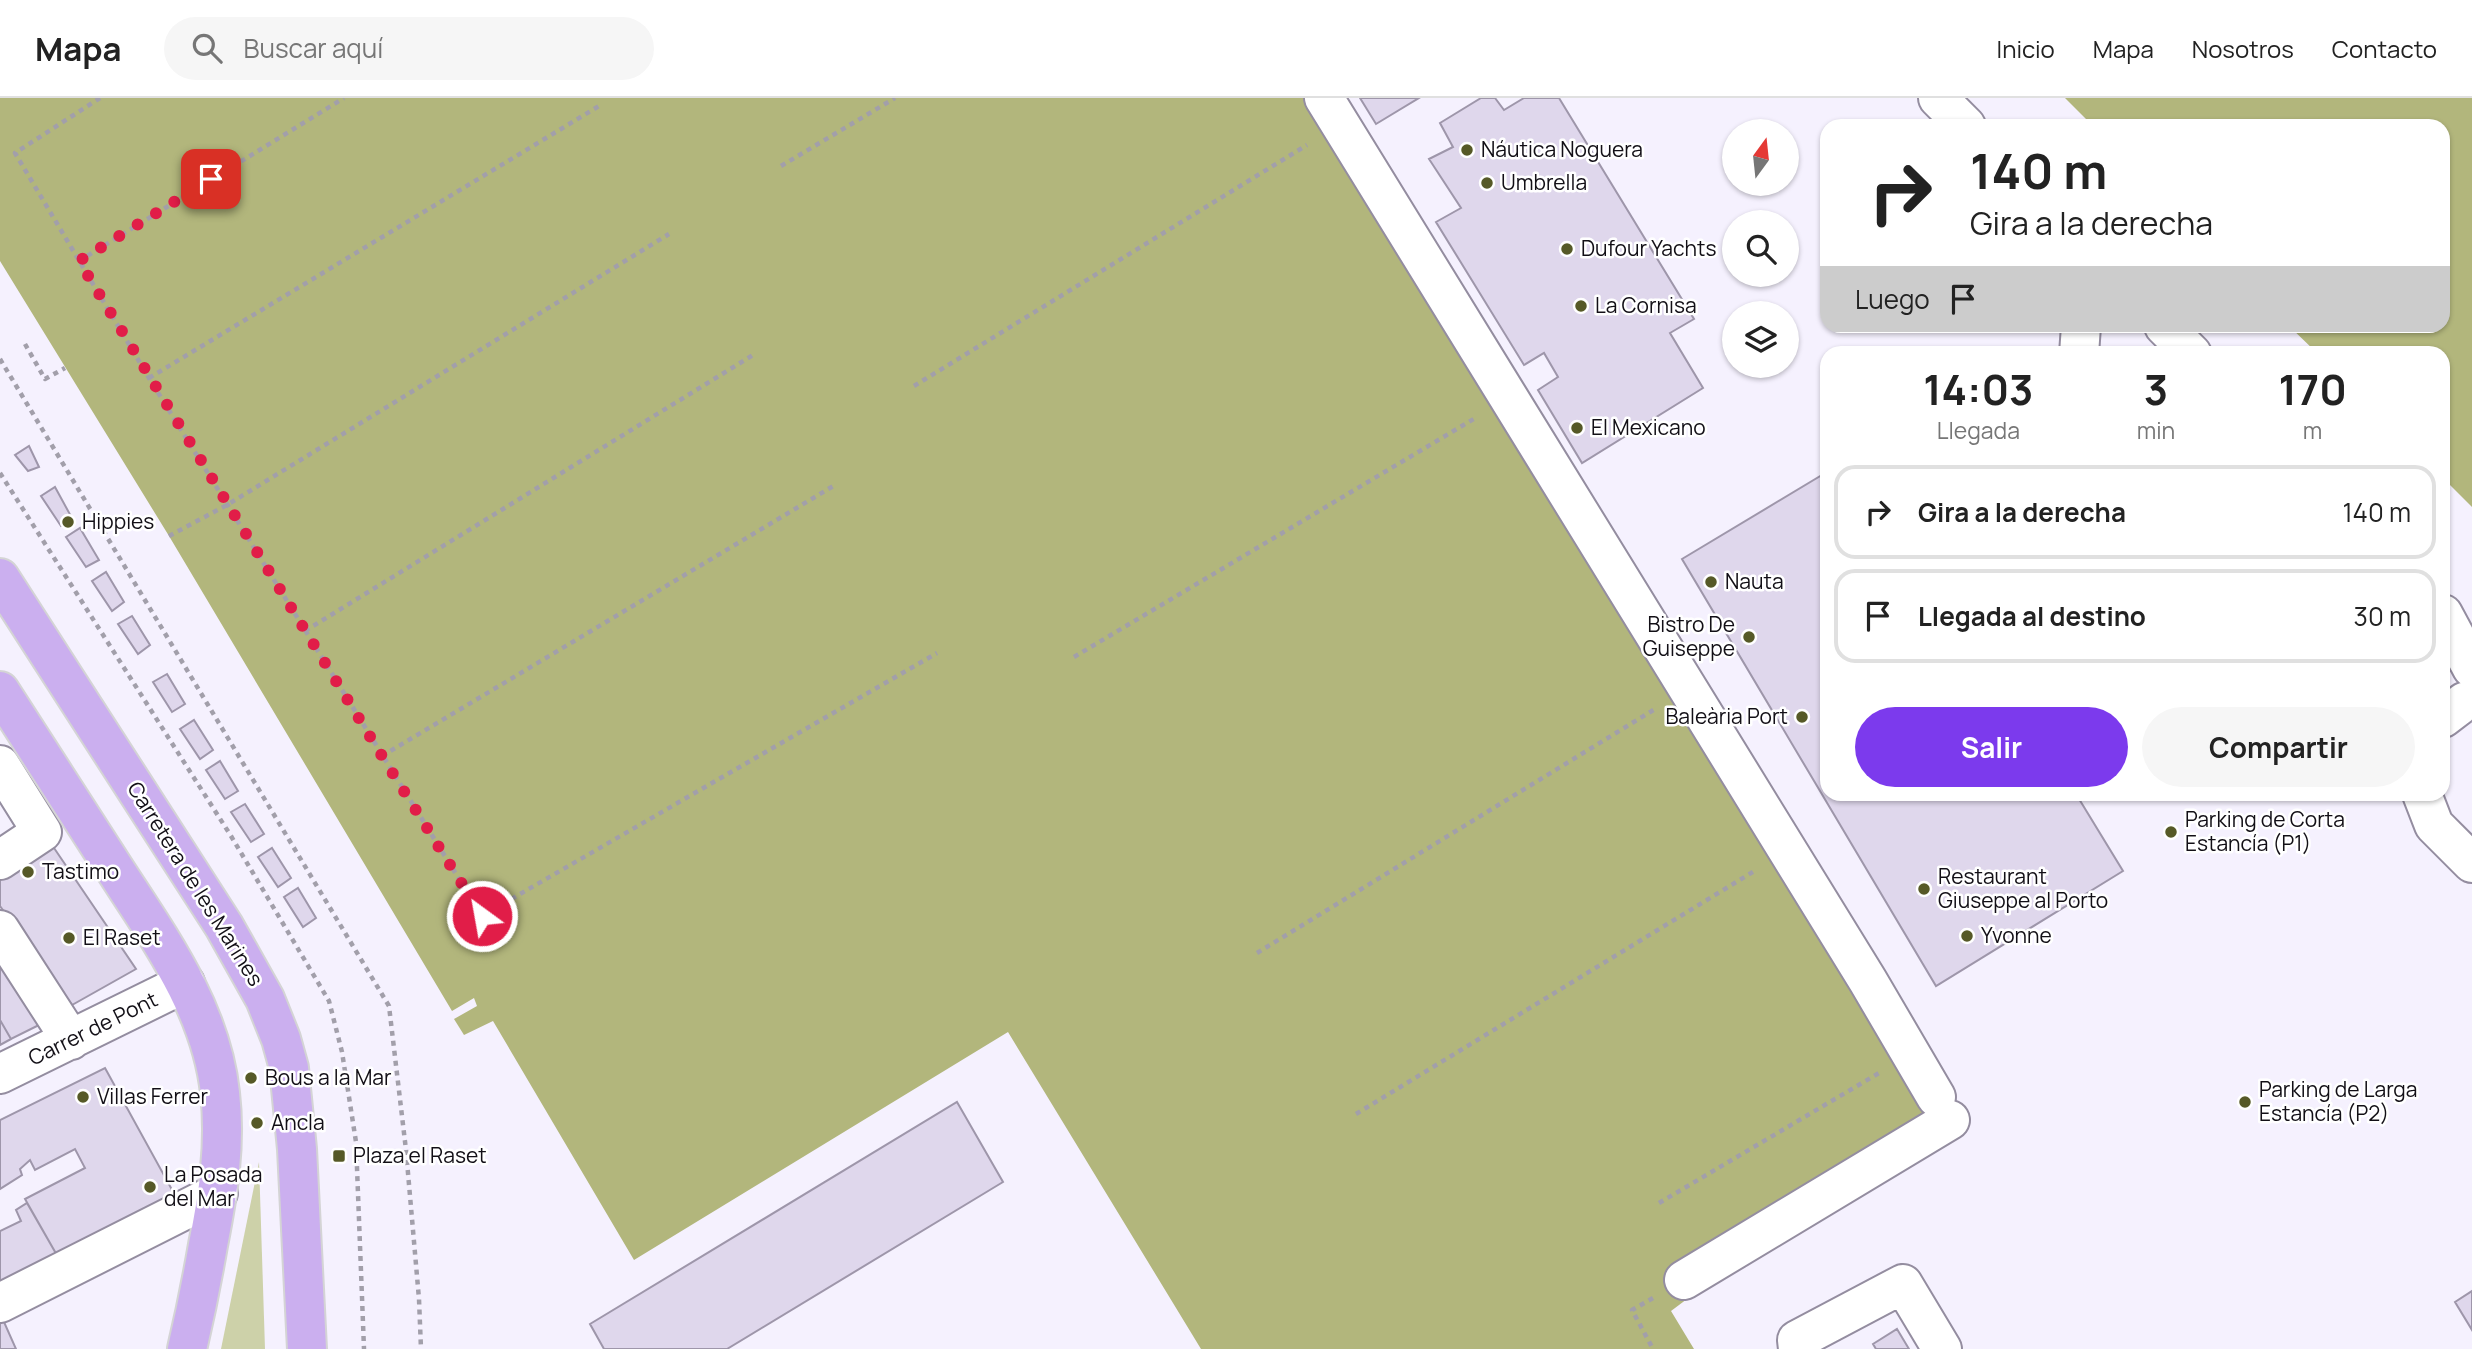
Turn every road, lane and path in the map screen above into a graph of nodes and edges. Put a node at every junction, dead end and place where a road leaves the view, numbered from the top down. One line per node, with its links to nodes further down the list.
1 (100, 98): 11 (path)
2 (344, 98): 11 (path)
3 (895, 98): 9 (path)
4 (1324, 98): 49 (street)
5 (1938, 98): 7 (street)
6 (599, 106): 18 (path)
7 (1959, 119)
8 (1315, 139): 19 (path)
9 (781, 166)
10 (669, 234): 22 (path)
11 (79, 261): 18 (path)
12 (2171, 333): 14 (street)
13 (25, 344): 17 (path)
14 (2184, 346)
15 (753, 355): 26 (path)
16 (0, 359): 53 (path)
17 (65, 368)
18 (149, 378): 22 (path)
19 (914, 386)
20 (1482, 414): 28 (path)
21 (835, 485): 34 (path)
22 (228, 505): 23 (path); 26 (path)
23 (169, 536)
24 (0, 578): 52 (main road, Carretera de les Marines)
25 (2450, 627): 29 (street)
26 (305, 631): 34 (path)
27 (937, 653): 34 (path)
28 (1074, 657)
29 (2472, 668)
30 (0, 691): 42 (main road)
31 (2472, 699): 33 (street)
32 (1662, 705): 41 (path)
33 (2450, 713)
34 (382, 756)
35 (0, 765): 37 (street)
36 (2425, 801): 38 (street)
37 (0, 860)
38 (2472, 863)
39 (1760, 867): 46 (path)
40 (0, 930): 43 (street)
41 (1257, 953)
42 (185, 983): 43 (street, Carrer de Pont); 47 (main road)
43 (71, 1040): 45 (street, Carrer de Pont)
44 (1886, 1068): 48 (path)
45 (0, 1074)
46 (1356, 1114)
47 (218, 1193): 50 (street); 51 (main road)
48 (1659, 1203)
49 (1684, 1280): 54 (path)
50 (0, 1303)
51 (187, 1349)
52 (307, 1349)
53 (421, 1349)
54 (1653, 1349)
55 (1798, 1349): 56 (street)
56 (1942, 1349)

